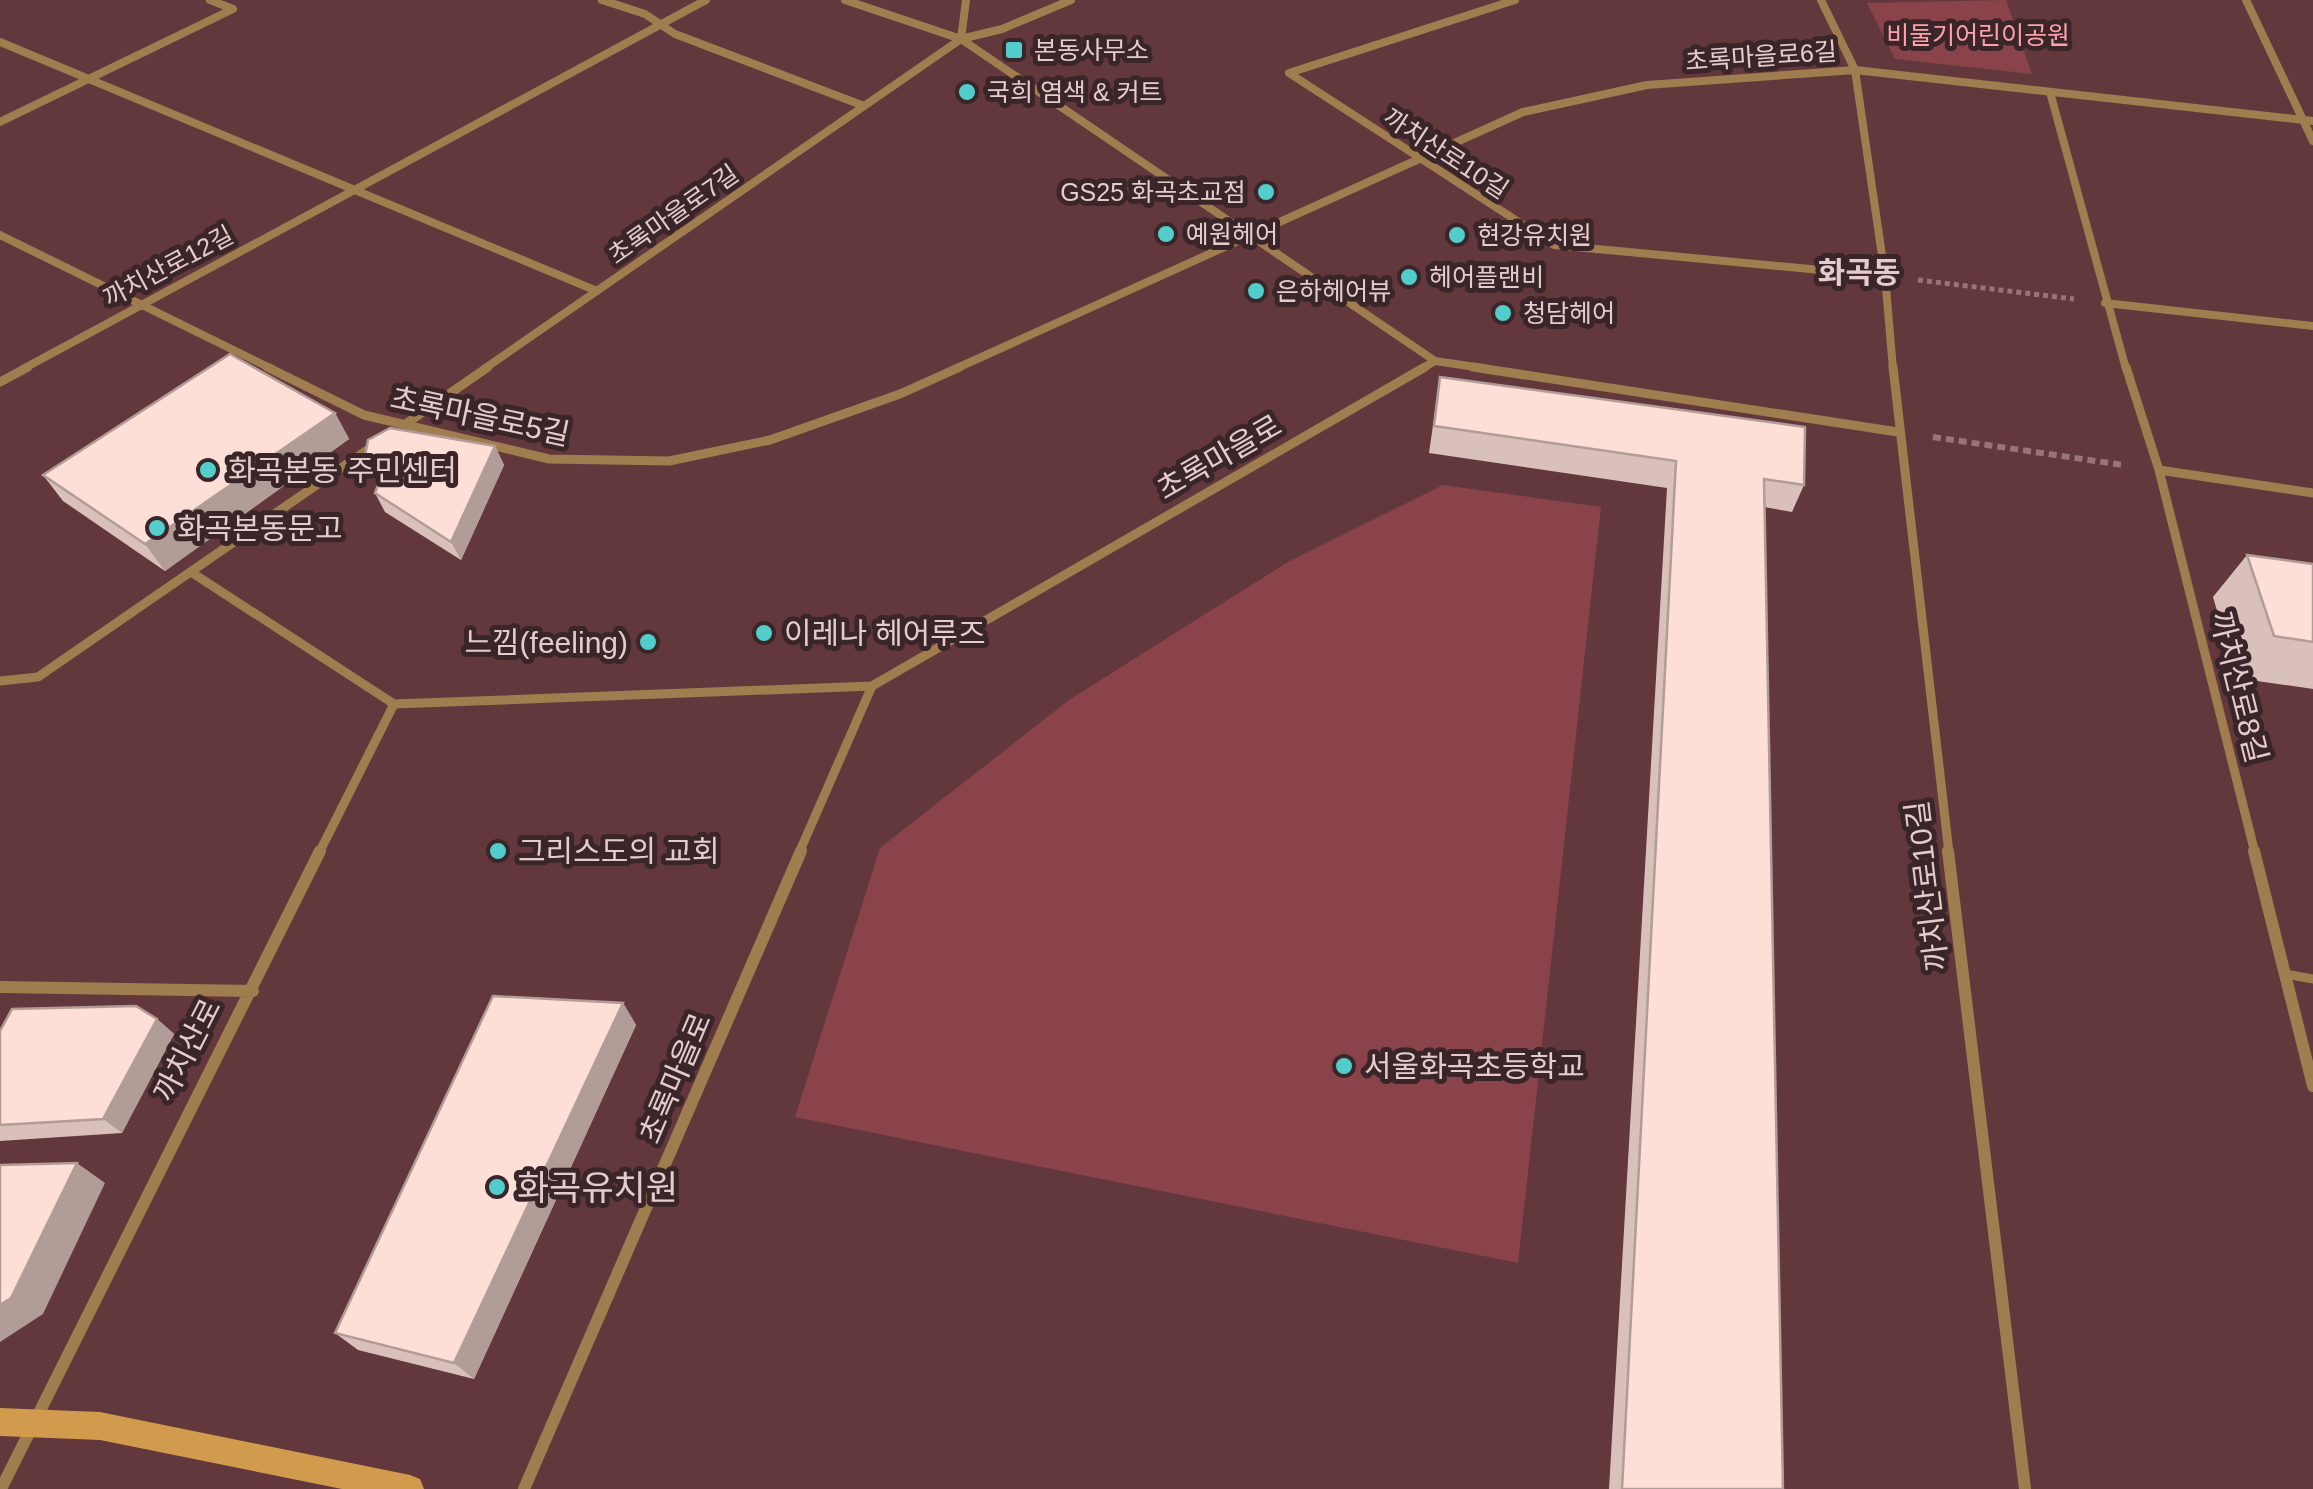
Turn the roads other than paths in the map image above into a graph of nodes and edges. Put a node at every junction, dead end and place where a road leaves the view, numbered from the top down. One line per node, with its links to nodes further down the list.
1 (210, 0): 14 (street)
2 (602, 0): 10 (street)
3 (706, 0): 10 (street, 까치산로12길)
4 (845, 0): 11 (street)
5 (966, 0): 11 (street)
6 (1072, 0): 11 (street)
7 (1515, 0): 21 (street, 까치산로10길)
8 (1821, 0): 13 (street, 까치산로10길)
9 (2246, 0): 17 (street)
10 (663, 23): 16 (street); 22 (street, 까치산로12길)
11 (961, 39): 16 (street, 초록마을로7길); 23 (street)
12 (0, 42): 14 (street)
13 (1855, 70): 15 (street, 초록마을로6길); 21 (street, 초록마을로6길); 25 (street, 까치산로10길)
14 (89, 78): 19 (street); 22 (street)
15 (2050, 92): 17 (street, 초록마을로6길); 27 (street, 까치산로8길)
16 (864, 106): 26 (street, 초록마을로7길)
17 (2303, 120): 18 (street, 초록마을로6길); 20 (street)
18 (2313, 121)
19 (0, 122)
20 (2313, 141)
21 (1414, 158): 23 (street, 초록마을로6길); 25 (street, 까치산로10길)
22 (357, 189): 26 (street); 28 (street, 까치산로12길)
23 (1249, 234): 30 (street); 32 (street, 초록마을로5길)
24 (0, 235): 28 (street, 초록마을로5길)
25 (1886, 276): 33 (street, 까치산로10길)
26 (597, 291): 32 (street, 초록마을로7길)
27 (2105, 303): 29 (street); 34 (street, 까치산로8길)
28 (142, 305): 31 (street, 까치산로12길); 32 (street, 초록마을로5길)
29 (2313, 326)
30 (1435, 361): 33 (street); 38 (street, 초록마을로)
31 (0, 382)
32 (408, 422): 36 (street)
33 (1898, 432): 50 (street, 까치산로10길)
34 (2159, 470): 35 (street); 40 (street, 까치산로8길)
35 (2313, 492)
36 (192, 572): 37 (street); 39 (street)
37 (0, 681)
38 (872, 686): 39 (street, 초록마을로); 49 (street, 초록마을로)
39 (394, 704): 43 (street, 까치산로)
40 (2285, 974): 41 (lane); 44 (street, 까치산로8길)
41 (2313, 979)
42 (0, 987): 43 (street)
43 (253, 991): 46 (street, 까치산로)
44 (2313, 1086)
45 (0, 1422): 46 (street)
46 (34, 1423): 47 (street, 까치산로); 48 (street)
47 (1, 1489)
48 (410, 1489)
49 (524, 1489)
50 (2025, 1489)

